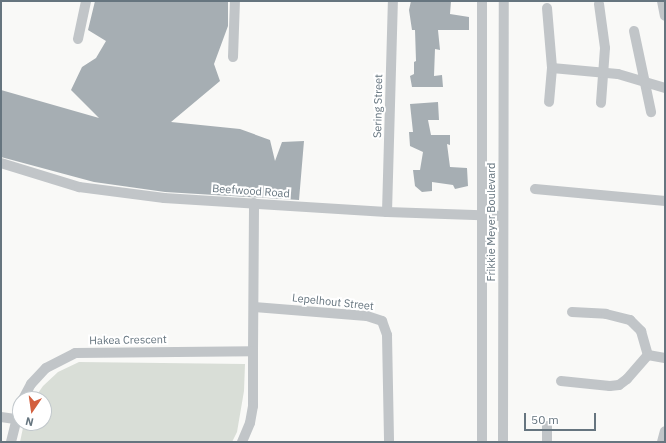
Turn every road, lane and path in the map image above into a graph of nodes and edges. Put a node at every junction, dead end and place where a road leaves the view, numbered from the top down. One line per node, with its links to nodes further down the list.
1 (86, 1): 11 (street)
2 (235, 1): 12 (street)
3 (393, 1): 24 (street, Sering Street)
4 (482, 1): 25 (street, Frikkie Meyer Boulevard)
5 (504, 1): 26 (street, Frikkie Meyer Boulevard)
6 (662, 1): 9 (street)
7 (599, 4): 14 (street)
8 (547, 8): 13 (street)
9 (665, 16)
10 (634, 31): 15 (street)
11 (78, 39)
12 (233, 57)
13 (552, 68): 14 (street); 17 (street)
14 (603, 72): 15 (street); 18 (street)
15 (645, 83): 16 (street); 19 (street)
16 (665, 88)
17 (549, 102)
18 (601, 103)
19 (651, 112)
20 (1, 163): 23 (street, Beefwood Road)
21 (535, 189): 22 (street)
22 (665, 201)
23 (254, 204): 24 (street, Beefwood Road); 27 (street)
24 (388, 212): 25 (street, Beefwood Road)
25 (483, 214): 26 (street, Beefwood Road); 42 (street, Frikkie Meyer Boulevard)
26 (503, 216): 43 (street, Frikkie Meyer Boulevard)
27 (254, 307): 29 (street); 41 (street, Lepelhout Street)
28 (572, 312): 30 (street)
29 (253, 351): 33 (street, Hakea Crescent); 40 (street)
30 (648, 355): 31 (street); 32 (street)
31 (665, 358)
32 (562, 381)
33 (27, 391)
34 (1, 417): 35 (street)
35 (12, 419)
36 (547, 426): 44 (street)
37 (13, 431): 39 (street)
38 (665, 431): 45 (street)
39 (11, 442)
40 (242, 442)
41 (389, 442)
42 (482, 442)
43 (503, 442)
44 (547, 442)
45 (662, 442)

